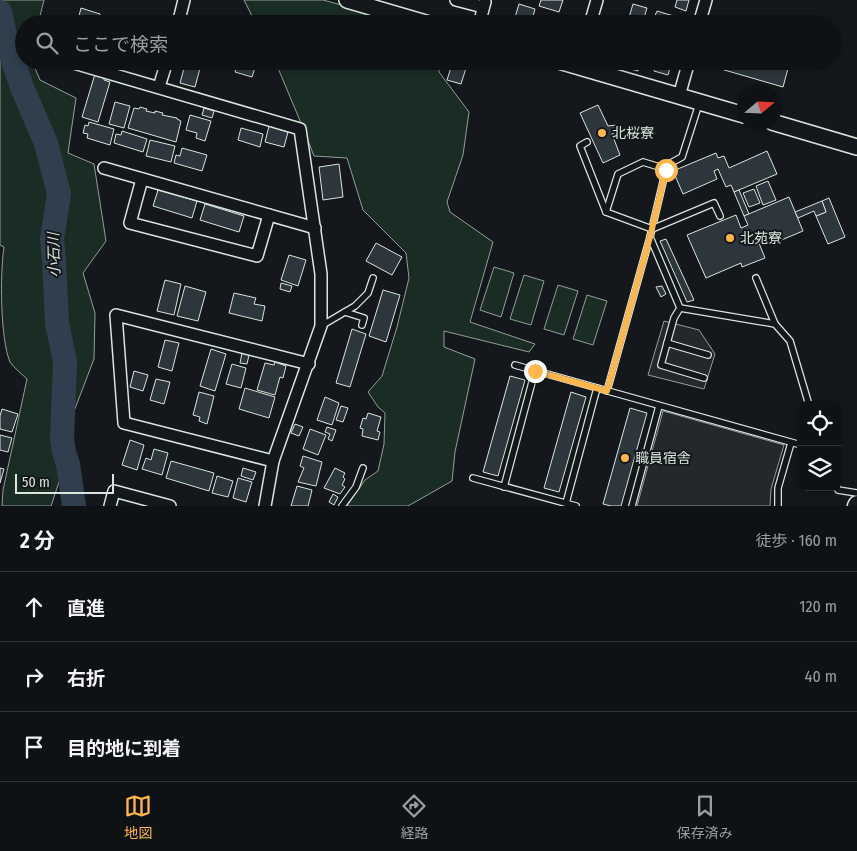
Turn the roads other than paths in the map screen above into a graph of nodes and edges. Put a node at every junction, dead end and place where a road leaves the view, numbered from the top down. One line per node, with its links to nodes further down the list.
1 (184, 0): 7 (street)
2 (347, 0): 8 (street)
3 (456, 0): 6 (street)
4 (597, 0): 9 (street)
5 (706, 0): 10 (street)
6 (484, 4)
7 (180, 15)
8 (399, 15)
9 (593, 15)
10 (702, 15)
11 (99, 70): 15 (street)
12 (164, 70): 15 (street)
13 (597, 70): 16 (street)
14 (686, 70): 16 (street)
15 (159, 87): 28 (street)
16 (679, 96): 18 (street)
17 (698, 107): 23 (lane)
18 (737, 113)
19 (782, 125): 21 (street)
20 (587, 142): 25 (lane)
21 (857, 147)
22 (104, 168): 24 (street)
23 (666, 170): 25 (lane); 29 (lane)
24 (142, 179): 26 (street); 26 (street)
25 (606, 212): 29 (lane)
26 (269, 215): 28 (street)
27 (720, 216): 29 (lane)
28 (315, 228): 37 (street)
29 (652, 229): 30 (lane)
30 (650, 237): 33 (lane); 45 (lane)
31 (372, 278): 34 (lane)
32 (756, 278): 35 (lane)
33 (680, 308): 35 (lane); 38 (lane)
34 (344, 312): 36 (lane); 37 (lane)
35 (774, 324): 46 (lane)
36 (362, 325)
37 (321, 326): 40 (street)
38 (667, 343): 39 (lane); 43 (lane)
39 (708, 355)
40 (308, 364): 50 (street); 50 (street)
41 (515, 365): 42 (lane)
42 (535, 371): 44 (lane); 53 (lane)
43 (704, 378)
44 (597, 388): 45 (lane); 56 (lane)
45 (607, 391): 47 (lane)
46 (808, 401)
47 (660, 406): 48 (lane); 62 (lane)
48 (792, 443): 49 (lane); 63 (lane)
49 (797, 444)
50 (273, 461): 59 (street)
51 (363, 468): 60 (lane)
52 (472, 478): 53 (lane)
53 (504, 487): 56 (lane)
54 (842, 491): 55 (lane)
55 (857, 493)
56 (566, 504): 61 (lane)
57 (110, 506): 58 (street)
58 (170, 506)
59 (265, 506)
60 (342, 506)
61 (576, 506)
62 (632, 506)
63 (778, 506)

